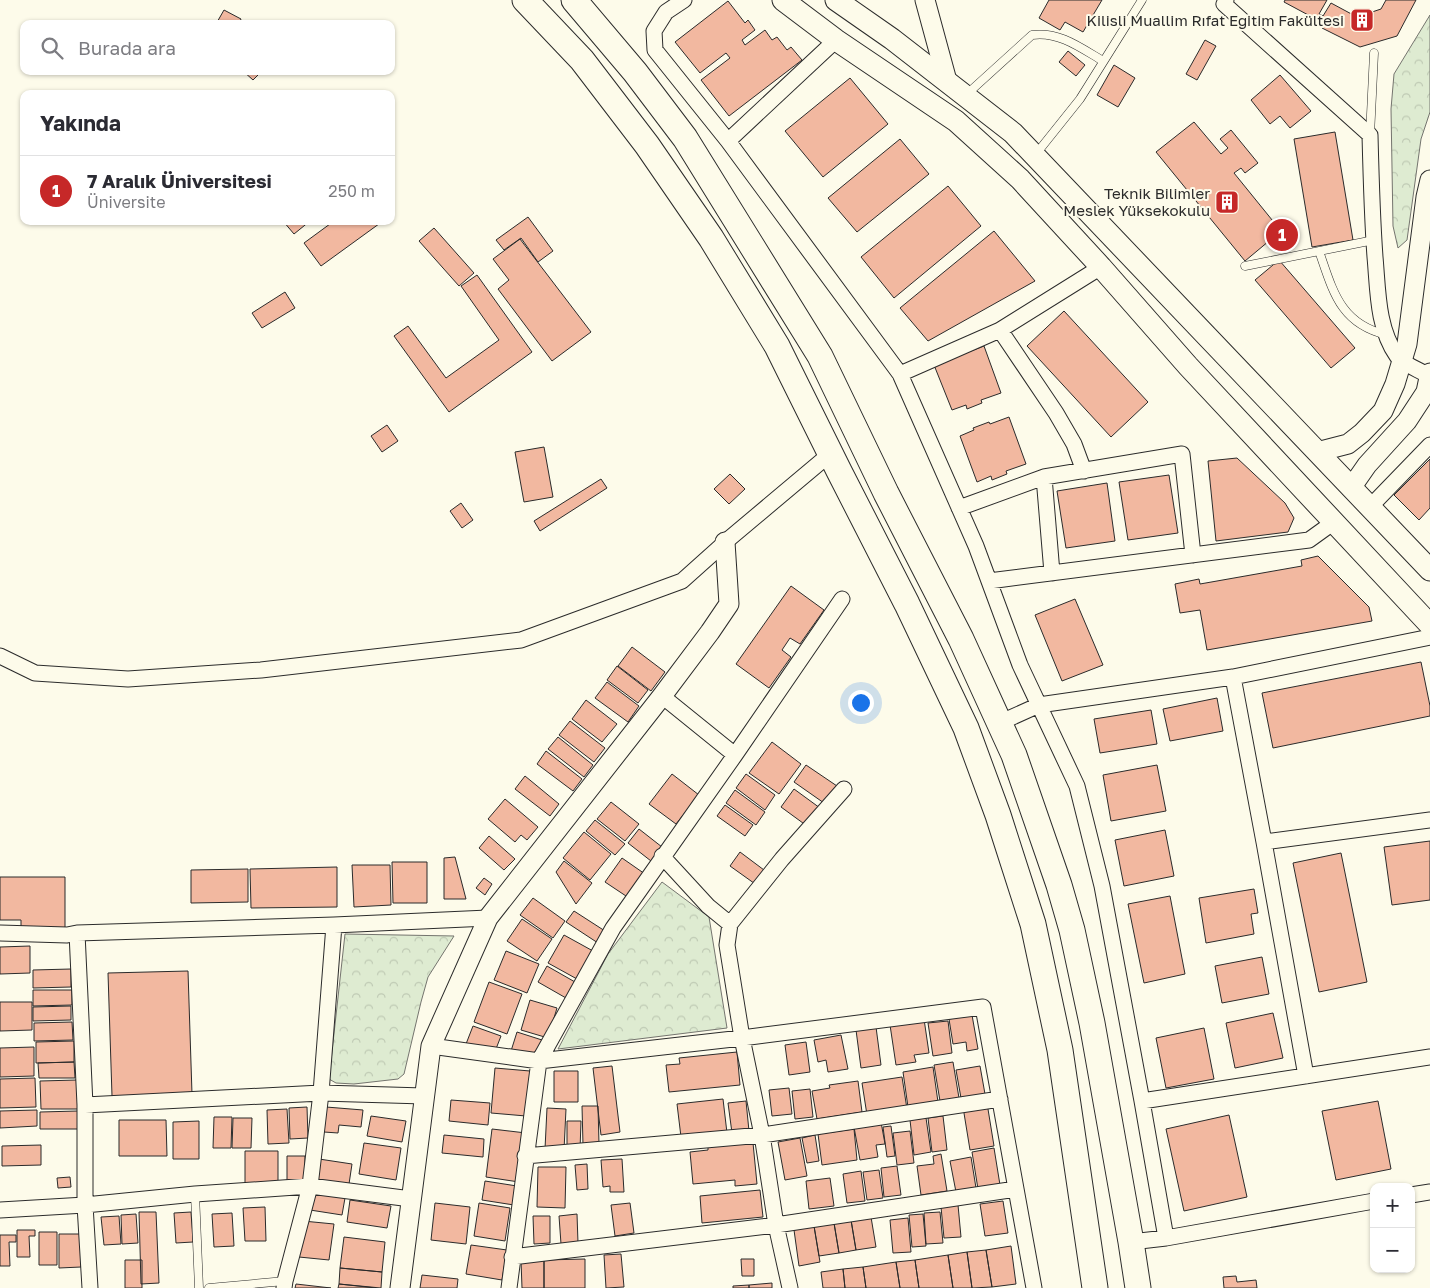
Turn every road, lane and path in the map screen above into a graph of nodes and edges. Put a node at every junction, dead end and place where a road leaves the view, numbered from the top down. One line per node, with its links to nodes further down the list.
1 (525, 0): 29 (highway)
2 (574, 0): 48 (highway)
3 (684, 0): 15 (street)
4 (783, 0): 9 (main road)
5 (836, 0): 12 (main road)
6 (925, 0): 12 (street)
7 (1142, 0): 11 (lane)
8 (1226, 0): 14 (street)
9 (836, 40): 15 (street); 21 (main road)
10 (1374, 54): 14 (lane)
11 (1103, 61): 13 (lane); 16 (lane)
12 (947, 81): 13 (main road)
13 (965, 95): 16 (main road)
14 (1370, 135): 18 (street)
15 (728, 141): 25 (street)
16 (1034, 156): 28 (main road)
17 (1430, 180): 24 (street)
18 (1374, 240): 19 (lane); 23 (street)
19 (1318, 251): 20 (lane); 23 (lane)
20 (1245, 266)
21 (1101, 267): 22 (street); 35 (main road)
22 (1000, 330): 25 (street); 30 (street)
23 (1386, 335): 24 (street)
24 (1402, 361): 26 (street); 28 (street)
25 (900, 374): 34 (street)
26 (1430, 374): 32 (street)
27 (1430, 446): 33 (street)
28 (1317, 452): 32 (main road)
29 (830, 454): 36 (street); 92 (highway)
30 (1084, 470): 31 (street); 37 (street)
31 (1044, 477): 34 (street); 39 (street)
32 (1351, 488): 33 (main road)
33 (1370, 507): 38 (main road)
34 (959, 508): 40 (street)
35 (1334, 522): 37 (street); 42 (main road)
36 (725, 542): 44 (street); 46 (street)
37 (1193, 555): 39 (street)
38 (1430, 570)
39 (1052, 573): 40 (street)
40 (989, 581): 47 (street)
41 (842, 599): 49 (street)
42 (1430, 625)
43 (1430, 636): 45 (street)
44 (0, 656)
45 (1232, 677): 47 (street); 52 (street)
46 (662, 696): 49 (street); 54 (street)
47 (1040, 705): 48 (street); 67 (street)
48 (999, 723): 82 (highway)
49 (734, 756): 53 (street)
50 (844, 790): 55 (street)
51 (1430, 820): 52 (street)
52 (1264, 842): 63 (street)
53 (662, 856): 55 (street); 62 (street)
54 (488, 918): 56 (street); 60 (street)
55 (730, 924): 59 (street)
56 (334, 925): 58 (street); 64 (street)
57 (0, 933): 58 (street)
58 (77, 933): 68 (street)
59 (742, 1038): 62 (street); 66 (street); 69 (street)
60 (430, 1046): 62 (street); 65 (street)
61 (1430, 1057): 63 (street)
62 (538, 1061): 70 (street)
63 (1306, 1076): 67 (street)
64 (321, 1093): 65 (street); 68 (street); 71 (street)
65 (424, 1096): 76 (street)
66 (1000, 1099): 69 (street); 72 (street)
67 (1142, 1101): 81 (street)
68 (85, 1105): 78 (street)
69 (762, 1134): 70 (street); 80 (street)
70 (526, 1156): 83 (street)
71 (310, 1186): 74 (street); 76 (street); 84 (street)
72 (1016, 1189): 80 (street); 91 (street)
73 (1430, 1192): 75 (street)
74 (196, 1194): 78 (street); 86 (lane)
75 (1415, 1194)
76 (411, 1199): 88 (street)
77 (1370, 1203): 81 (street)
78 (86, 1205): 79 (street); 85 (street)
79 (0, 1210)
80 (776, 1225): 83 (street); 90 (street)
81 (1166, 1238): 82 (street)
82 (1131, 1242): 93 (highway)
83 (512, 1257): 89 (street)
84 (285, 1284): 87 (lane)
85 (90, 1288)
86 (199, 1288)
87 (209, 1288)
88 (400, 1288)
89 (508, 1288)
90 (790, 1288)
91 (1034, 1288)
92 (1095, 1288)
93 (1138, 1288)

